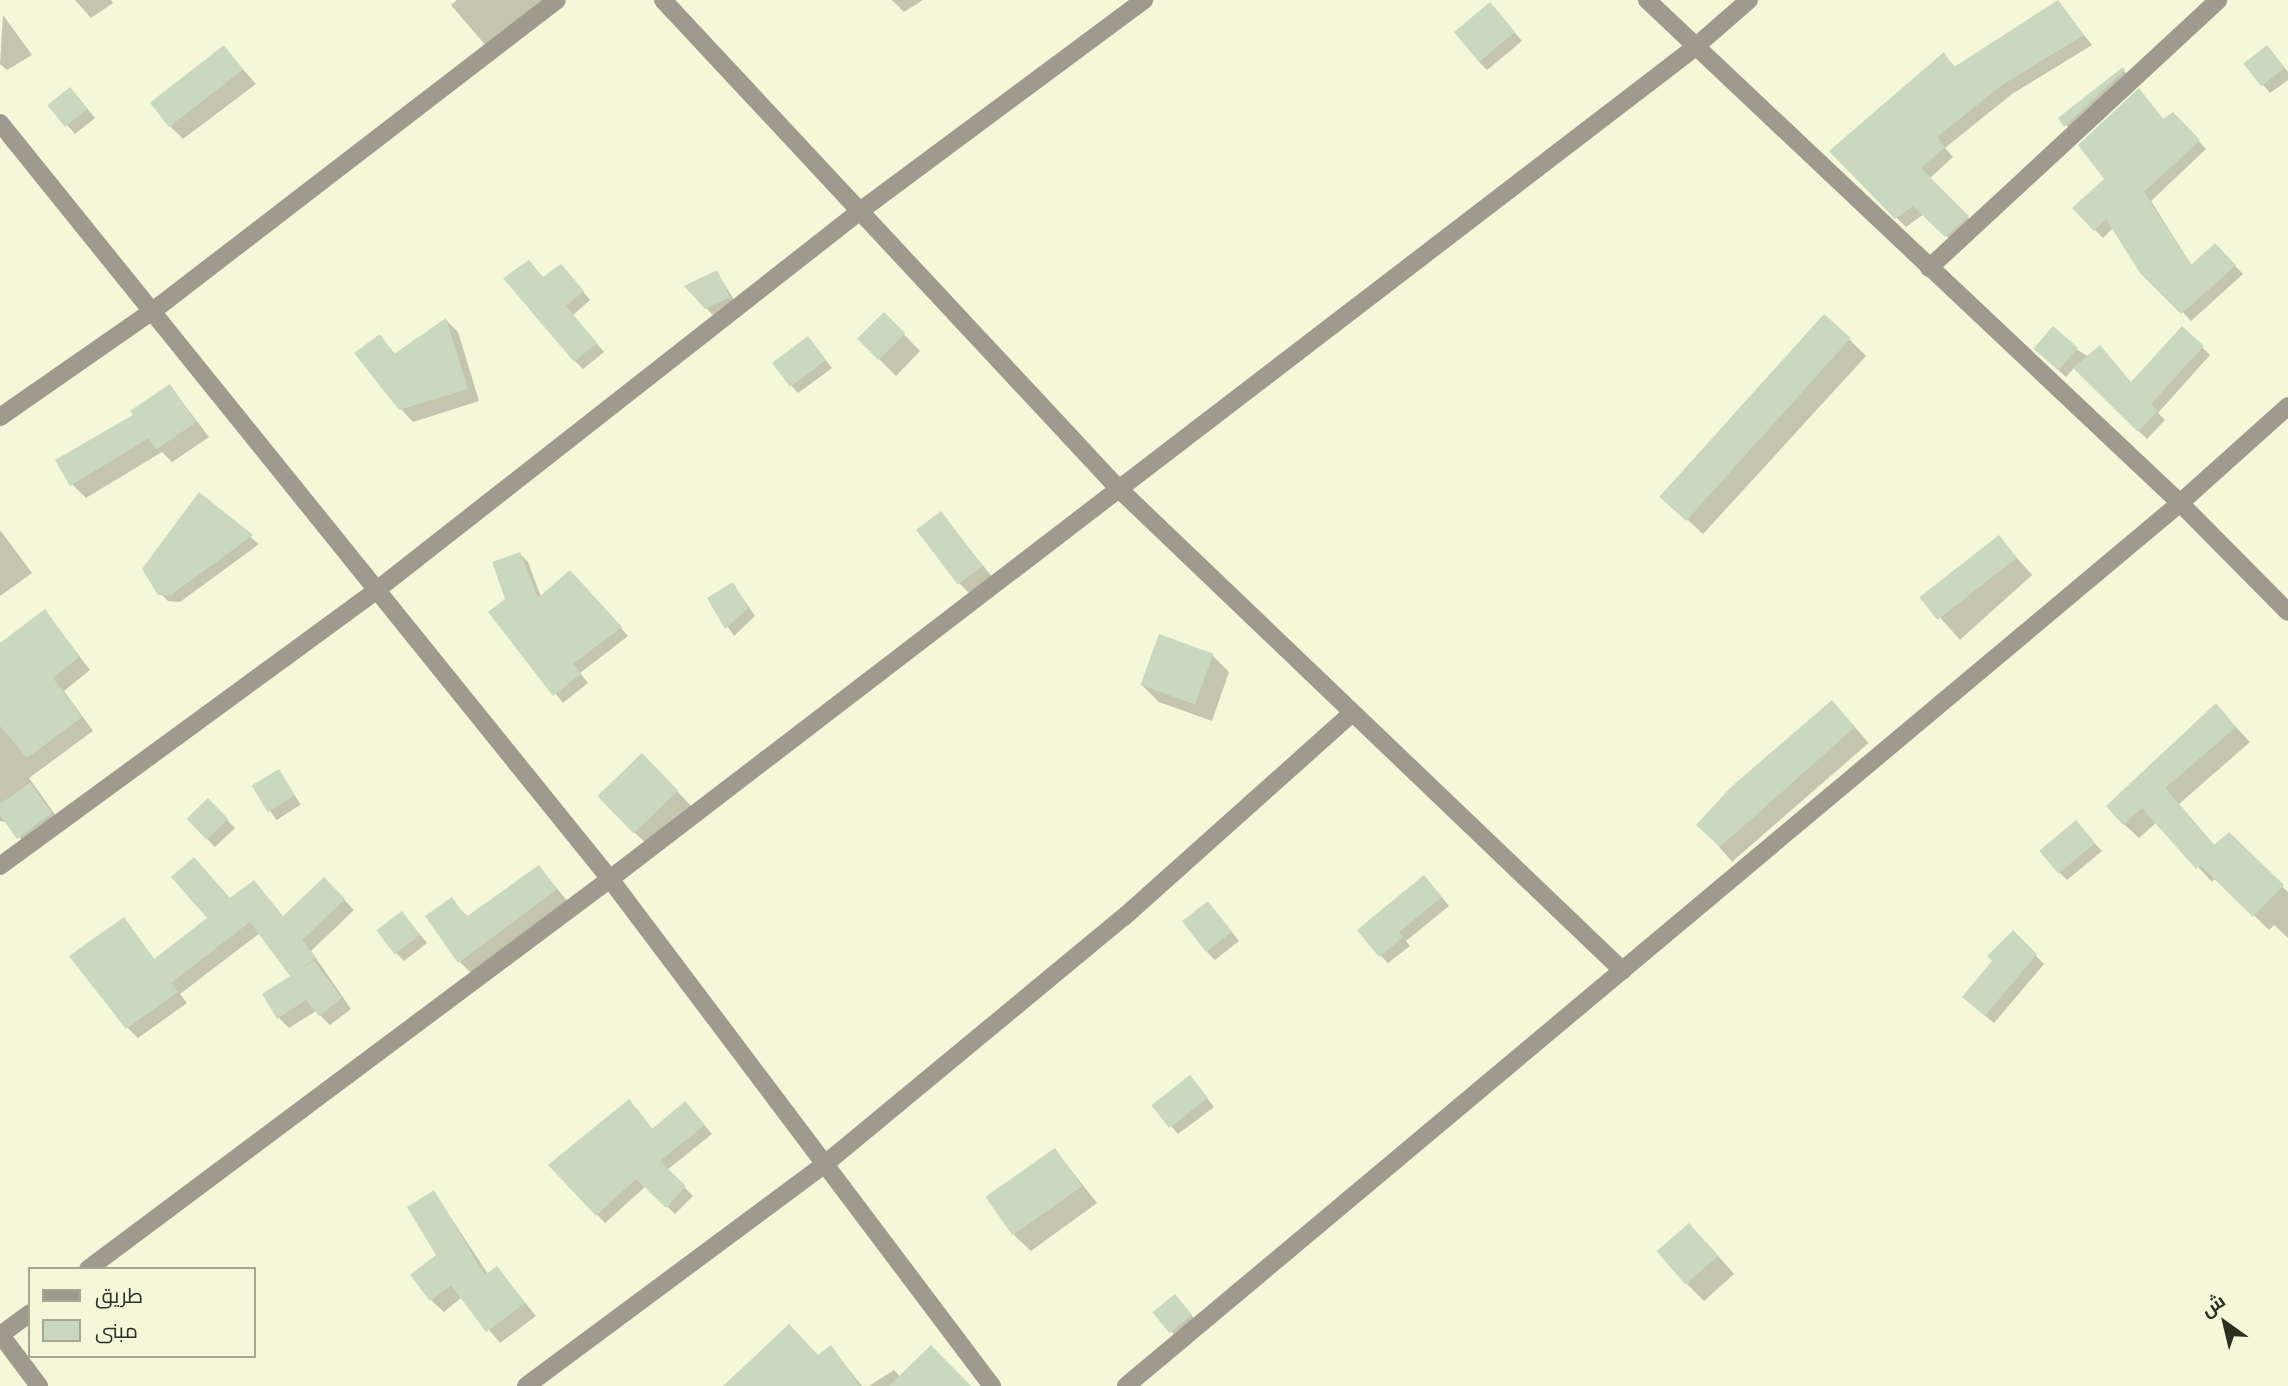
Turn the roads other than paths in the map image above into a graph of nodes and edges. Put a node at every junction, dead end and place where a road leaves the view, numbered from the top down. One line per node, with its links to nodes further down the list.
1 (556, 0): 11 (street)
2 (663, 0): 9 (street)
3 (1144, 0): 9 (street)
4 (1647, 0): 7 (street)
5 (1749, 0): 7 (street)
6 (2218, 0): 10 (street)
7 (1694, 48): 10 (street); 14 (street)
8 (0, 123): 11 (street)
9 (860, 211): 14 (street); 16 (street)
10 (1929, 268): 15 (street)
11 (154, 310): 13 (street); 16 (street)
12 (2288, 407): 15 (street)
13 (0, 417)
14 (1119, 489): 18 (street); 20 (street)
15 (2180, 503): 17 (street); 21 (street)
16 (378, 589): 19 (street); 20 (street)
17 (2288, 612)
18 (1352, 713): 21 (street); 22 (street)
19 (0, 866)
20 (610, 879): 22 (street); 23 (street)
21 (1623, 971): 29 (street)
22 (825, 1164): 27 (street); 28 (street)
23 (91, 1267)
24 (28, 1313): 25 (street)
25 (0, 1334): 26 (street)
26 (39, 1386)
27 (526, 1386)
28 (992, 1386)
29 (1126, 1386)

